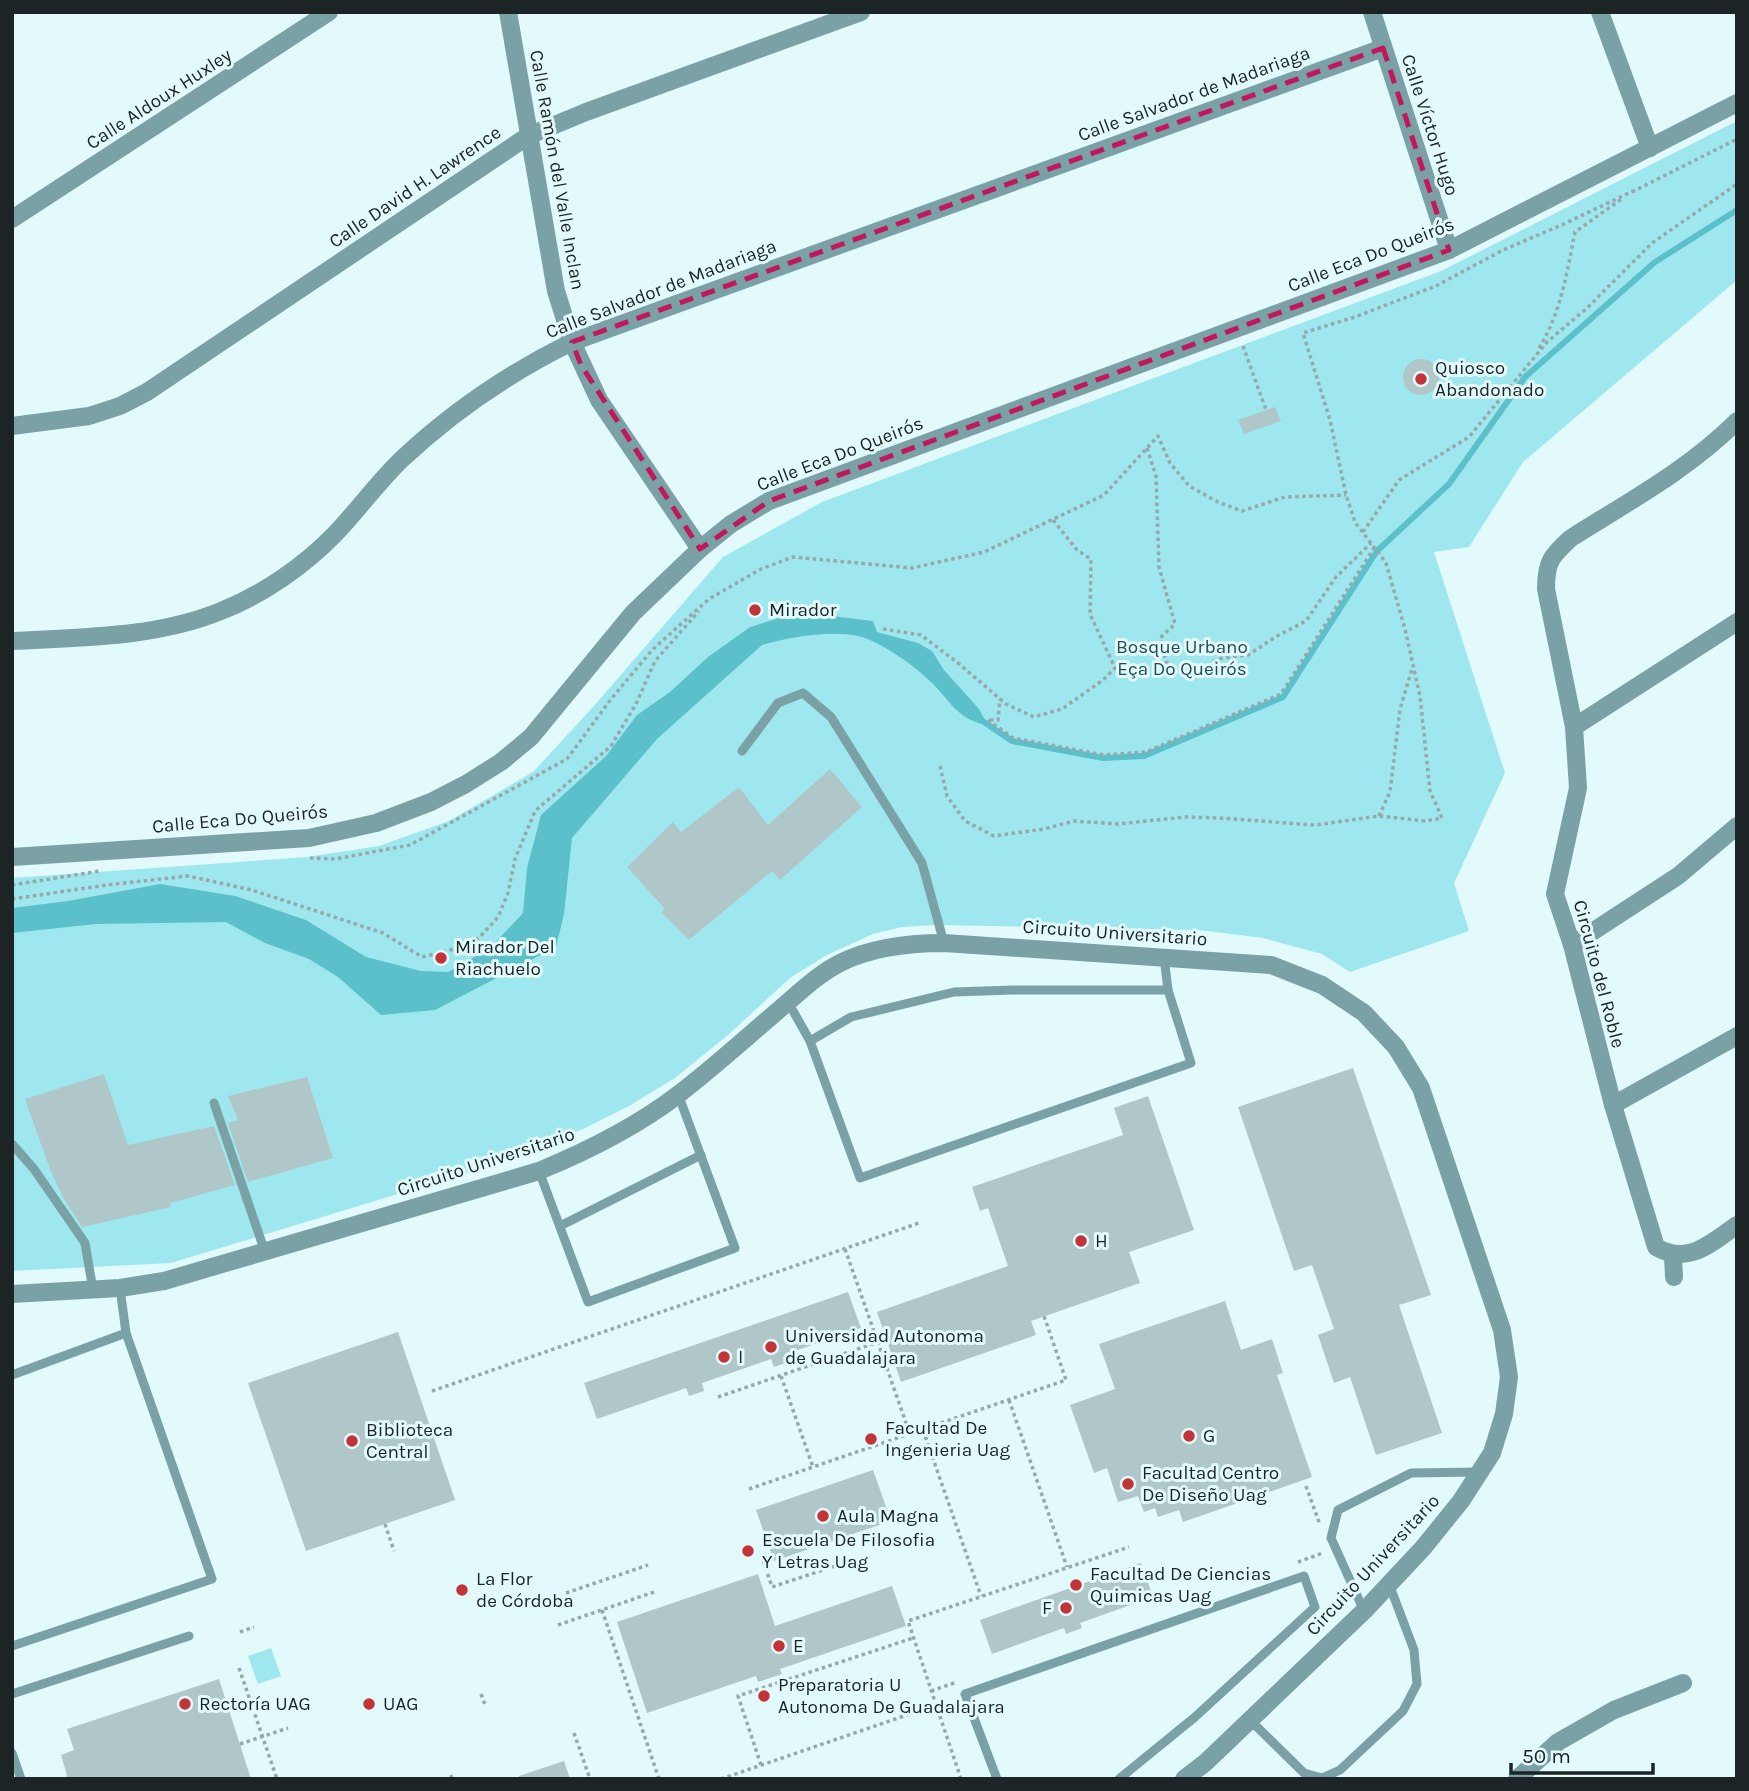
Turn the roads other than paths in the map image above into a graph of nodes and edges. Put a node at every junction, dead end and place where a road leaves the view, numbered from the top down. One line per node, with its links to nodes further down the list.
1 (328, 12): 10 (street, Calle Aldoux Huxley)
2 (508, 12): 8 (street, Calle Ramón del Valle Inclan)
3 (860, 12): 8 (street, Calle David H. Lawrence)
4 (1372, 12): 6 (street, Calle Víctor Hugo)
5 (1600, 12): 9 (street)
6 (1383, 48): 11 (street, Calle Víctor Hugo); 12 (street, Calle Salvador de Madariaga)
7 (1737, 103): 9 (street, Calle Eca Do Queirós)
8 (528, 136): 12 (street, Calle Ramón del Valle Inclan); 14 (street, Calle David H. Lawrence)
9 (1650, 148): 11 (street, Calle Eca Do Queirós)
10 (12, 219)
11 (1449, 250): 15 (street, Calle Eca Do Queirós)
12 (572, 342): 15 (street, Calle Ramón del Valle Inclan); 17 (street, Calle Salvador de Madariaga)
13 (1737, 421): 18 (street, Circuito del Roble)
14 (12, 426)
15 (700, 549): 21 (street, Calle Eca Do Queirós)
16 (1737, 622): 18 (street)
17 (12, 641)
18 (1574, 727): 23 (street, Circuito del Roble)
19 (742, 751): 22 (lane)
20 (1737, 826): 23 (street)
21 (12, 857)
22 (944, 943): 24 (street, Circuito Universitario); 26 (street, Circuito Universitario)
23 (1572, 945): 31 (street, Circuito del Roble)
24 (1164, 957): 25 (lane); 45 (street, Circuito Universitario)
25 (1168, 990): 28 (lane); 28 (lane)
26 (788, 1002): 28 (lane); 29 (street, Circuito Universitario)
27 (1737, 1036): 31 (street)
28 (810, 1041)
29 (678, 1094): 33 (lane); 34 (street, Circuito Universitario)
30 (214, 1103): 37 (lane)
31 (1613, 1105): 38 (street, Circuito del Roble)
32 (12, 1144): 41 (lane)
33 (701, 1155): 36 (lane); 36 (lane)
34 (539, 1171): 36 (lane); 37 (street, Circuito Universitario)
35 (1737, 1225): 38 (street)
36 (560, 1226)
37 (265, 1252): 40 (street, Circuito Universitario)
38 (1673, 1256): 39 (street)
39 (1674, 1277)
40 (120, 1288): 41 (street, Circuito Universitario); 43 (lane)
41 (93, 1290): 42 (street, Circuito Universitario)
42 (12, 1294)
43 (126, 1333): 44 (lane); 49 (lane)
44 (12, 1375)
45 (1480, 1472): 46 (street, Circuito Universitario); 47 (lane)
46 (1389, 1584): 47 (street, Circuito Universitario); 52 (lane)
47 (1364, 1611): 52 (street, Circuito Universitario)
48 (189, 1636): 51 (lane)
49 (12, 1646)
50 (1683, 1683): 58 (street)
51 (12, 1694)
52 (1250, 1720): 57 (street, Circuito Universitario)
53 (12, 1753): 54 (lane)
54 (22, 1779)
55 (997, 1779): 56 (lane)
56 (1119, 1779)
57 (1184, 1779)
58 (1517, 1779)

